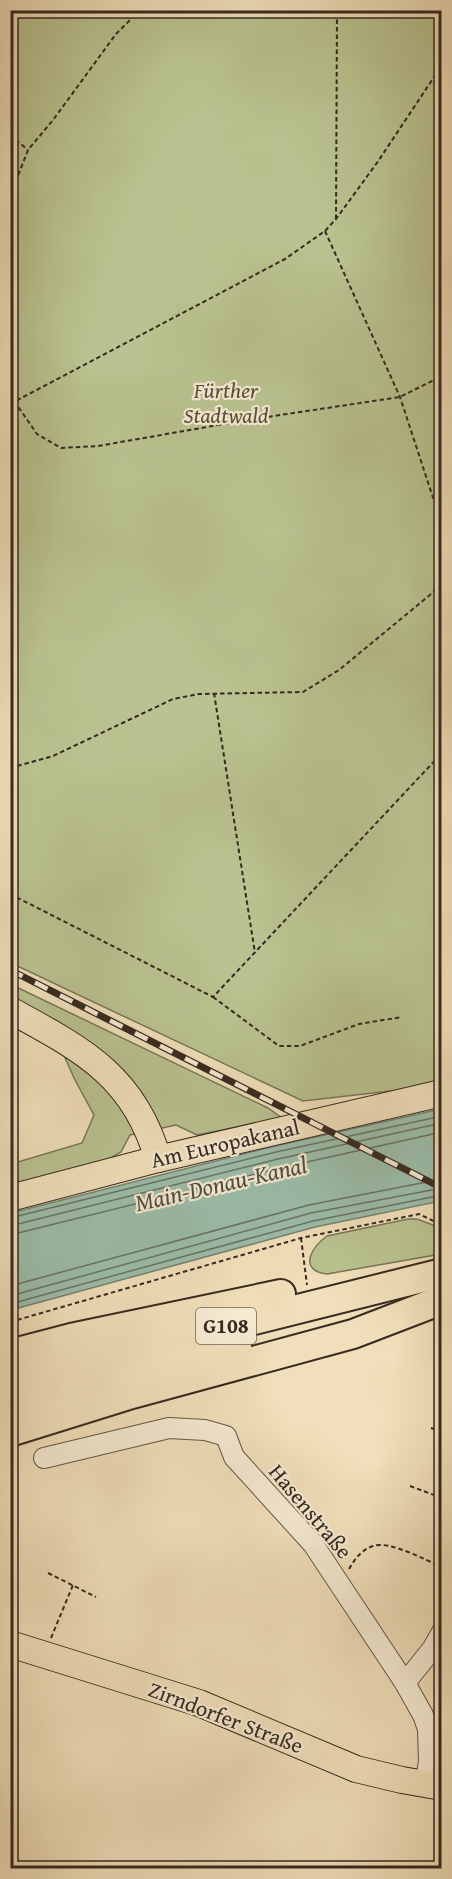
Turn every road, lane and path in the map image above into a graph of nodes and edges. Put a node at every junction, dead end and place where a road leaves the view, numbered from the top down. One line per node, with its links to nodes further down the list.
1 (140, 10): 5 (path)
2 (337, 10): 7 (path)
3 (441, 65): 7 (path)
4 (10, 135): 5 (path)
5 (28, 150): 6 (path)
6 (10, 196)
7 (336, 219): 8 (path)
8 (325, 231): 11 (path); 12 (path)
9 (441, 376): 11 (path)
10 (10, 395): 12 (path)
11 (400, 397): 12 (path); 14 (path)
12 (15, 401): 13 (path)
13 (10, 404)
14 (441, 525)
15 (441, 585): 16 (path)
16 (214, 693): 18 (path); 20 (path)
17 (441, 753): 20 (path)
18 (10, 768)
19 (10, 894): 21 (path)
20 (255, 953): 21 (path)
21 (213, 997): 23 (path)
22 (10, 1010): 25 (main road)
23 (402, 1017)
24 (441, 1093): 25 (main road, Am Europakanal)
25 (158, 1159): 26 (main road, Am Europakanal)
26 (10, 1198)
27 (441, 1224): 28 (path)
28 (301, 1238): 30 (path); 32 (path)
29 (441, 1271): 30 (highway); 34 (highway, G108)
30 (307, 1288): 33 (highway)
31 (440, 1301): 35 (highway, G108); 37 (highway)
32 (10, 1322)
33 (10, 1354)
34 (10, 1381)
35 (10, 1405)
36 (430, 1428): 38 (path)
37 (10, 1432)
38 (441, 1432)
39 (44, 1458): 44 (street, Hasenstraße)
40 (410, 1486): 41 (path)
41 (441, 1498)
42 (441, 1567): 44 (path)
43 (48, 1573): 45 (path)
44 (339, 1584): 50 (street, Hasenstraße)
45 (73, 1585): 46 (path); 49 (path)
46 (96, 1597)
47 (441, 1632): 50 (street)
48 (10, 1644): 49 (main road, Zirndorfer Straße)
49 (47, 1656): 51 (main road, Zirndorfer Straße)
50 (405, 1683): 51 (street, Hasenstraße)
51 (433, 1786)

